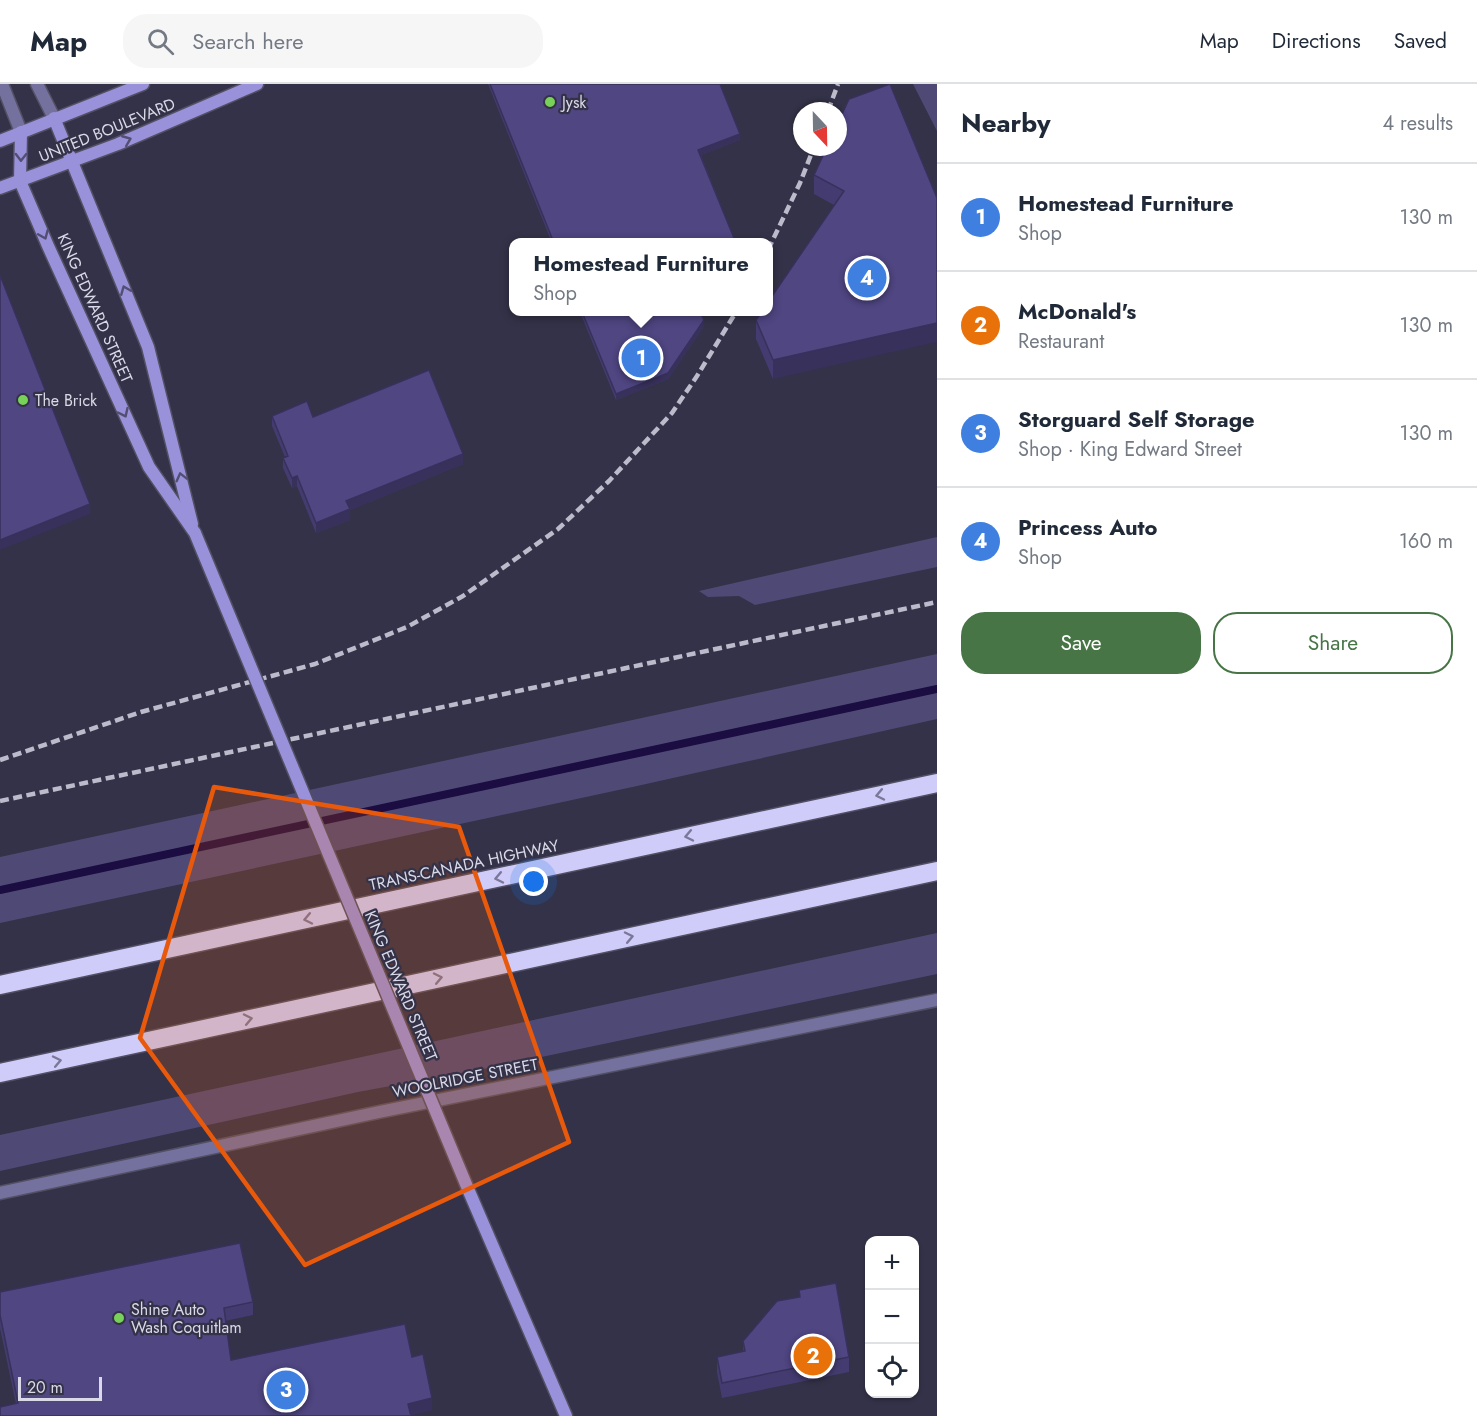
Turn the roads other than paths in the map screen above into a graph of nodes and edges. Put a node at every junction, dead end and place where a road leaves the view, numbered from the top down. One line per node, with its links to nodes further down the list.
1 (2, 84): 6 (street, KING EDWARD STREET)
2 (37, 84): 5 (street, KING EDWARD STREET)
3 (143, 84): 5 (main road, UNITED BOULEVARD)
4 (257, 84): 8 (main road, UNITED BOULEVARD, one-way to 4)
5 (54, 118): 6 (main road, UNITED BOULEVARD); 8 (main road, KING EDWARD STREET)
6 (21, 132): 7 (main road, UNITED BOULEVARD); 9 (main road, KING EDWARD STREET, one-way to 9)
7 (0, 141)
8 (73, 162): 9 (main road, UNITED BOULEVARD); 11 (main road, KING EDWARD STREET, one-way to 8)
9 (20, 181): 10 (main road, UNITED BOULEVARD); 11 (main road, KING EDWARD STREET, one-way to 11)
10 (0, 188)
11 (195, 533): 18 (main road, KING EDWARD STREET, bridge)
12 (937, 783): 14 (highway, TRANS-CANADA HIGHWAY, one-way to 14)
13 (937, 871): 16 (highway, one-way to 13)
14 (0, 985)
15 (937, 1000): 17 (street, WOOLRIDGE STREET)
16 (0, 1073)
17 (0, 1193)
18 (567, 1416)

